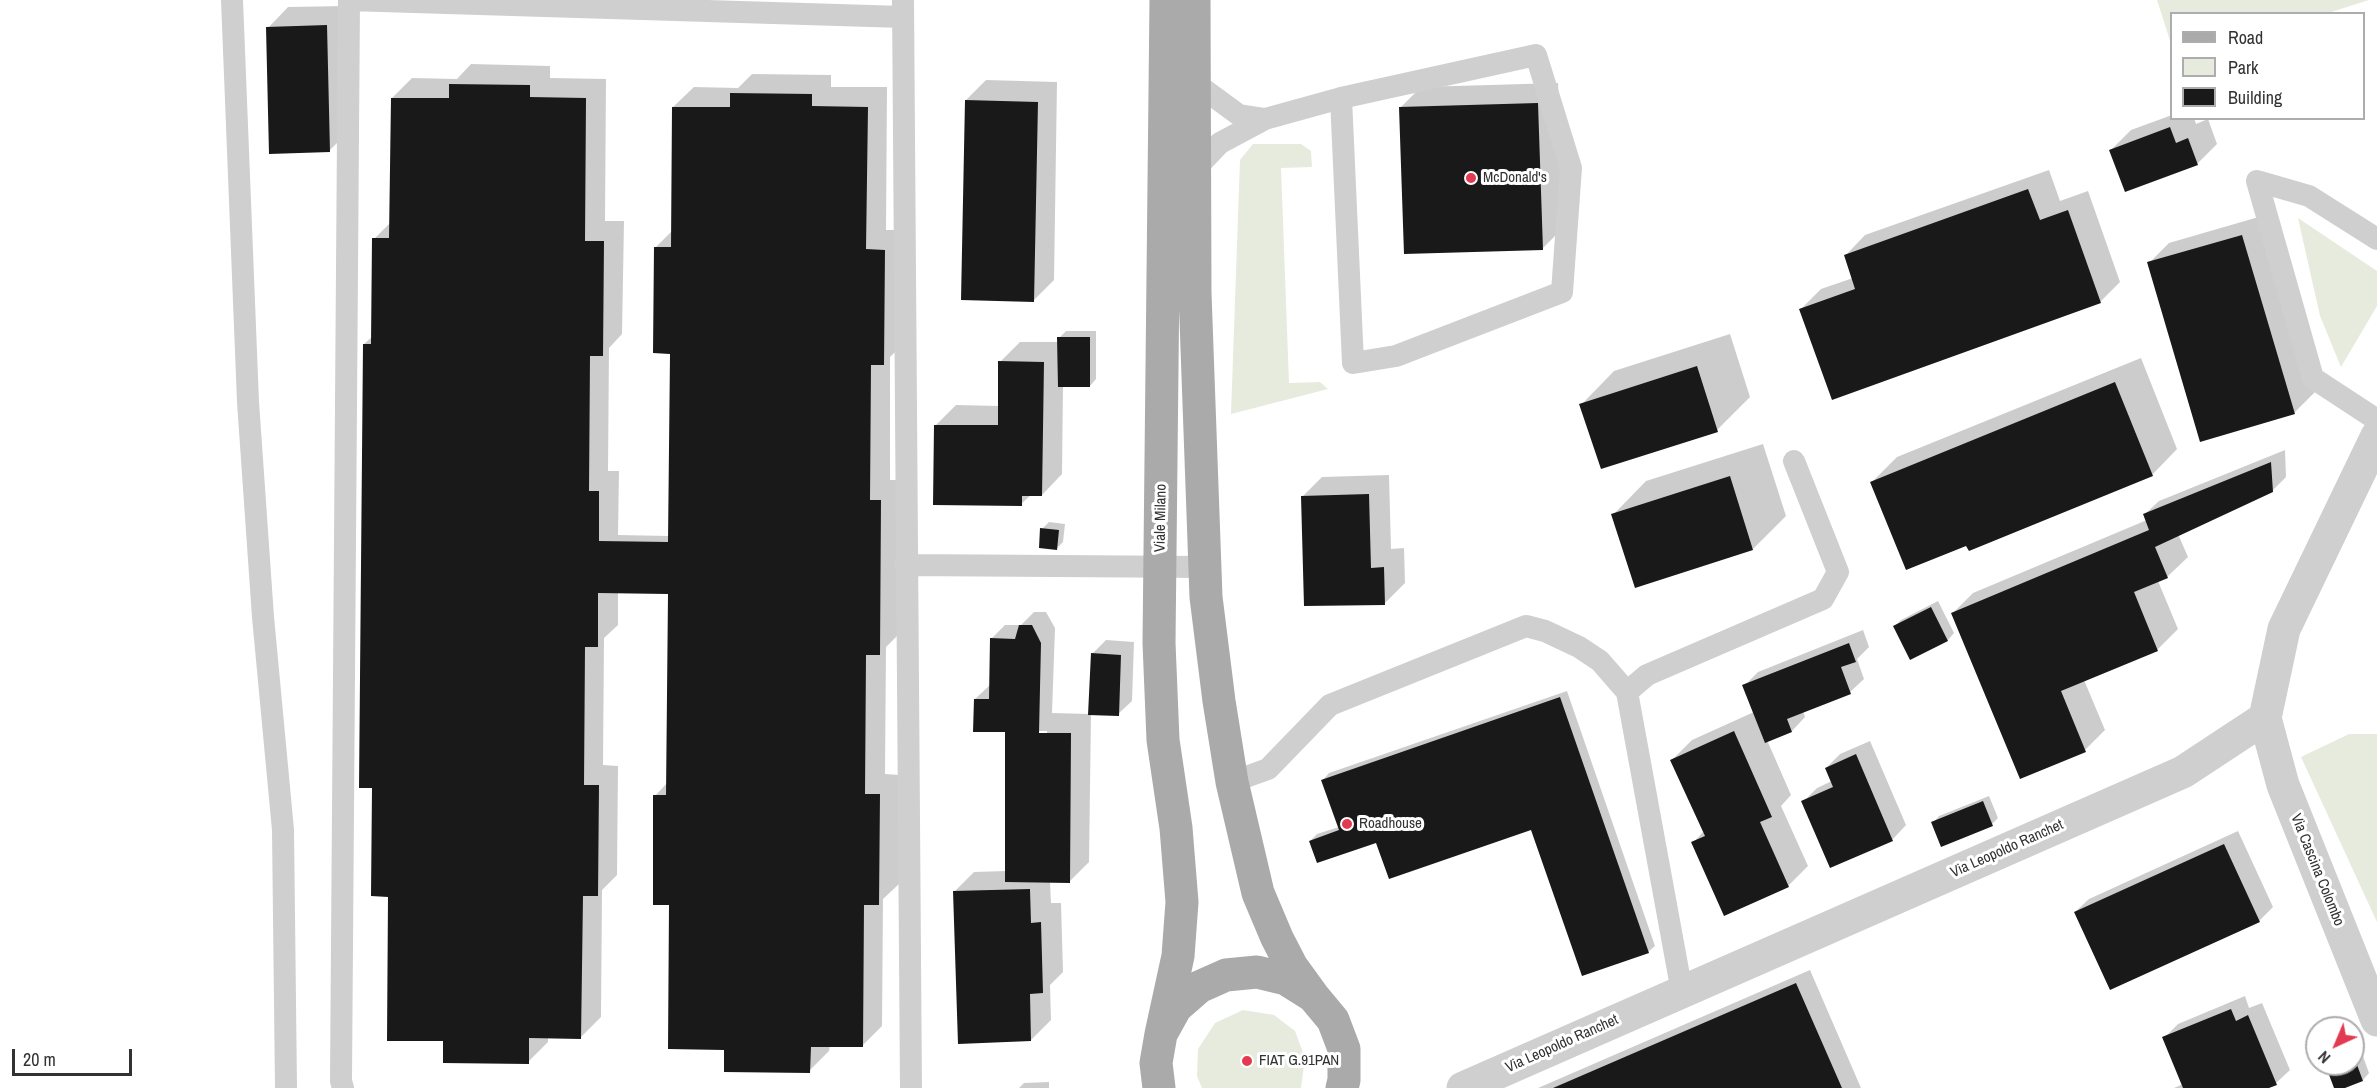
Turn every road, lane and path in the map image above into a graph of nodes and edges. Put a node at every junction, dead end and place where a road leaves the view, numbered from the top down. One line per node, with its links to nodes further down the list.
1 (232, 0): 25 (lane)
2 (349, 0): 5 (lane); 26 (lane)
3 (1167, 0): 15 (main road, Viale Milano)
4 (1194, 0): 6 (main road)
5 (903, 9): 14 (lane)
6 (1194, 82): 8 (lane); 9 (main road)
7 (1341, 98): 7 (lane); 8 (lane)
8 (1265, 119): 9 (lane)
9 (1194, 170): 16 (main road)
10 (2377, 239): 11 (lane)
11 (2377, 420)
12 (2377, 436): 18 (street)
13 (1794, 461): 17 (lane)
14 (905, 565): 15 (lane); 27 (lane)
15 (1160, 567): 16 (lane); 23 (main road, Viale Milano)
16 (1204, 567): 19 (main road)
17 (1627, 692): 19 (lane); 20 (lane)
18 (2265, 718): 20 (street, Via Leopoldo Ranchet); 22 (street, Via Cascina Colombo)
19 (1233, 782): 21 (main road)
20 (1682, 992): 29 (street, Via Leopoldo Ranchet)
21 (1313, 996): 23 (main road); 24 (main road)
22 (2377, 1020)
23 (1161, 1034): 28 (main road, Viale Milano)
24 (1347, 1085)
25 (286, 1088)
26 (343, 1088)
27 (911, 1088)
28 (1159, 1088)
29 (1463, 1088)

